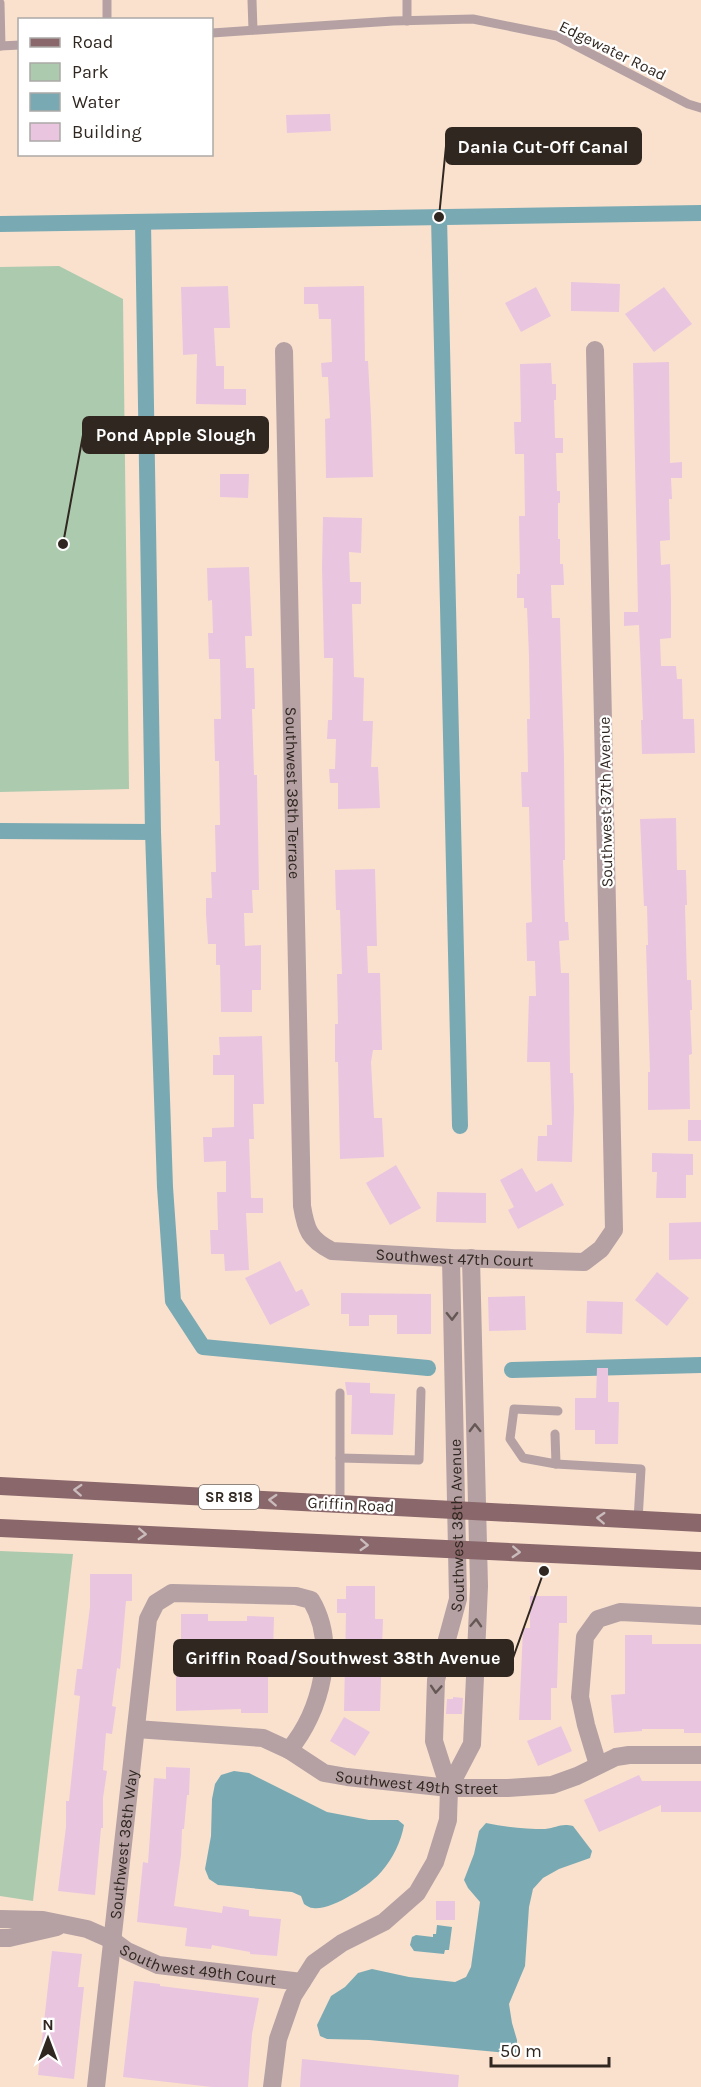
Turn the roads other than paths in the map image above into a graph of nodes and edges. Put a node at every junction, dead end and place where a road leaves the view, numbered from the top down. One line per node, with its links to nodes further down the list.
1 (107, 0): 5 (lane)
2 (252, 0): 7 (lane)
3 (406, 0): 6 (lane)
4 (0, 3): 10 (lane)
5 (107, 18)
6 (407, 21): 7 (lane, Edgewater Road); 11 (lane, Edgewater Road)
7 (253, 30): 8 (lane, Edgewater Road)
8 (213, 33)
9 (18, 45): 10 (lane)
10 (1, 46)
11 (701, 108)
12 (595, 350): 15 (street, Southwest 37th Avenue)
13 (284, 351): 14 (street, Southwest 38th Terrace)
14 (311, 1235): 16 (street, Southwest 47th Court)
15 (601, 1249): 17 (street, Southwest 47th Court)
16 (451, 1258): 17 (street, Southwest 47th Court); 26 (street, Southwest 38th Avenue, one-way to 26)
17 (471, 1258): 27 (street, Southwest 38th Avenue, one-way to 17)
18 (421, 1391): 22 (lane)
19 (340, 1393): 22 (lane)
20 (558, 1411): 23 (lane)
21 (555, 1434): 23 (lane)
22 (340, 1458): 25 (lane)
23 (556, 1464): 28 (lane)
24 (0, 1486): 25 (main road, Griffin Road / SR 818, one-way to 24)
25 (340, 1503): 26 (main road, Griffin Road / SR 818)
26 (457, 1510): 27 (main road, Griffin Road / SR 818); 31 (street, Southwest 38th Avenue)
27 (477, 1511): 28 (main road, Griffin Road / SR 818, one-way to 27); 32 (street, Southwest 38th Avenue)
28 (639, 1520): 29 (main road, Griffin Road / SR 818)
29 (701, 1523)
30 (0, 1528): 31 (main road, one-way to 31)
31 (458, 1549): 32 (main road); 39 (street, Southwest 38th Avenue, one-way to 39)
32 (478, 1550): 33 (main road, one-way to 33); 39 (street, Southwest 38th Avenue, one-way to 32)
33 (701, 1561)
34 (701, 1616): 38 (street)
35 (136, 1729): 36 (street, Southwest 49th Street); 36 (street, Southwest 38th Way); 43 (street, Southwest 38th Way)
36 (290, 1750): 39 (street, Southwest 49th Street)
37 (701, 1755): 38 (street, Southwest 49th Street)
38 (598, 1765): 39 (street, Southwest 49th Street)
39 (449, 1788): 44 (street, Southwest 38th Avenue)
40 (0, 1919): 41 (street, Southwest 49th Court)
41 (65, 1925): 42 (street, Southwest 49th Court); 43 (street, Southwest 49th Court)
42 (0, 1938)
43 (112, 1940): 44 (street, Southwest 49th Court); 45 (street, Southwest 38th Way)
44 (302, 1982): 46 (street, Southwest 38th Avenue)
45 (96, 2087)
46 (272, 2087)

